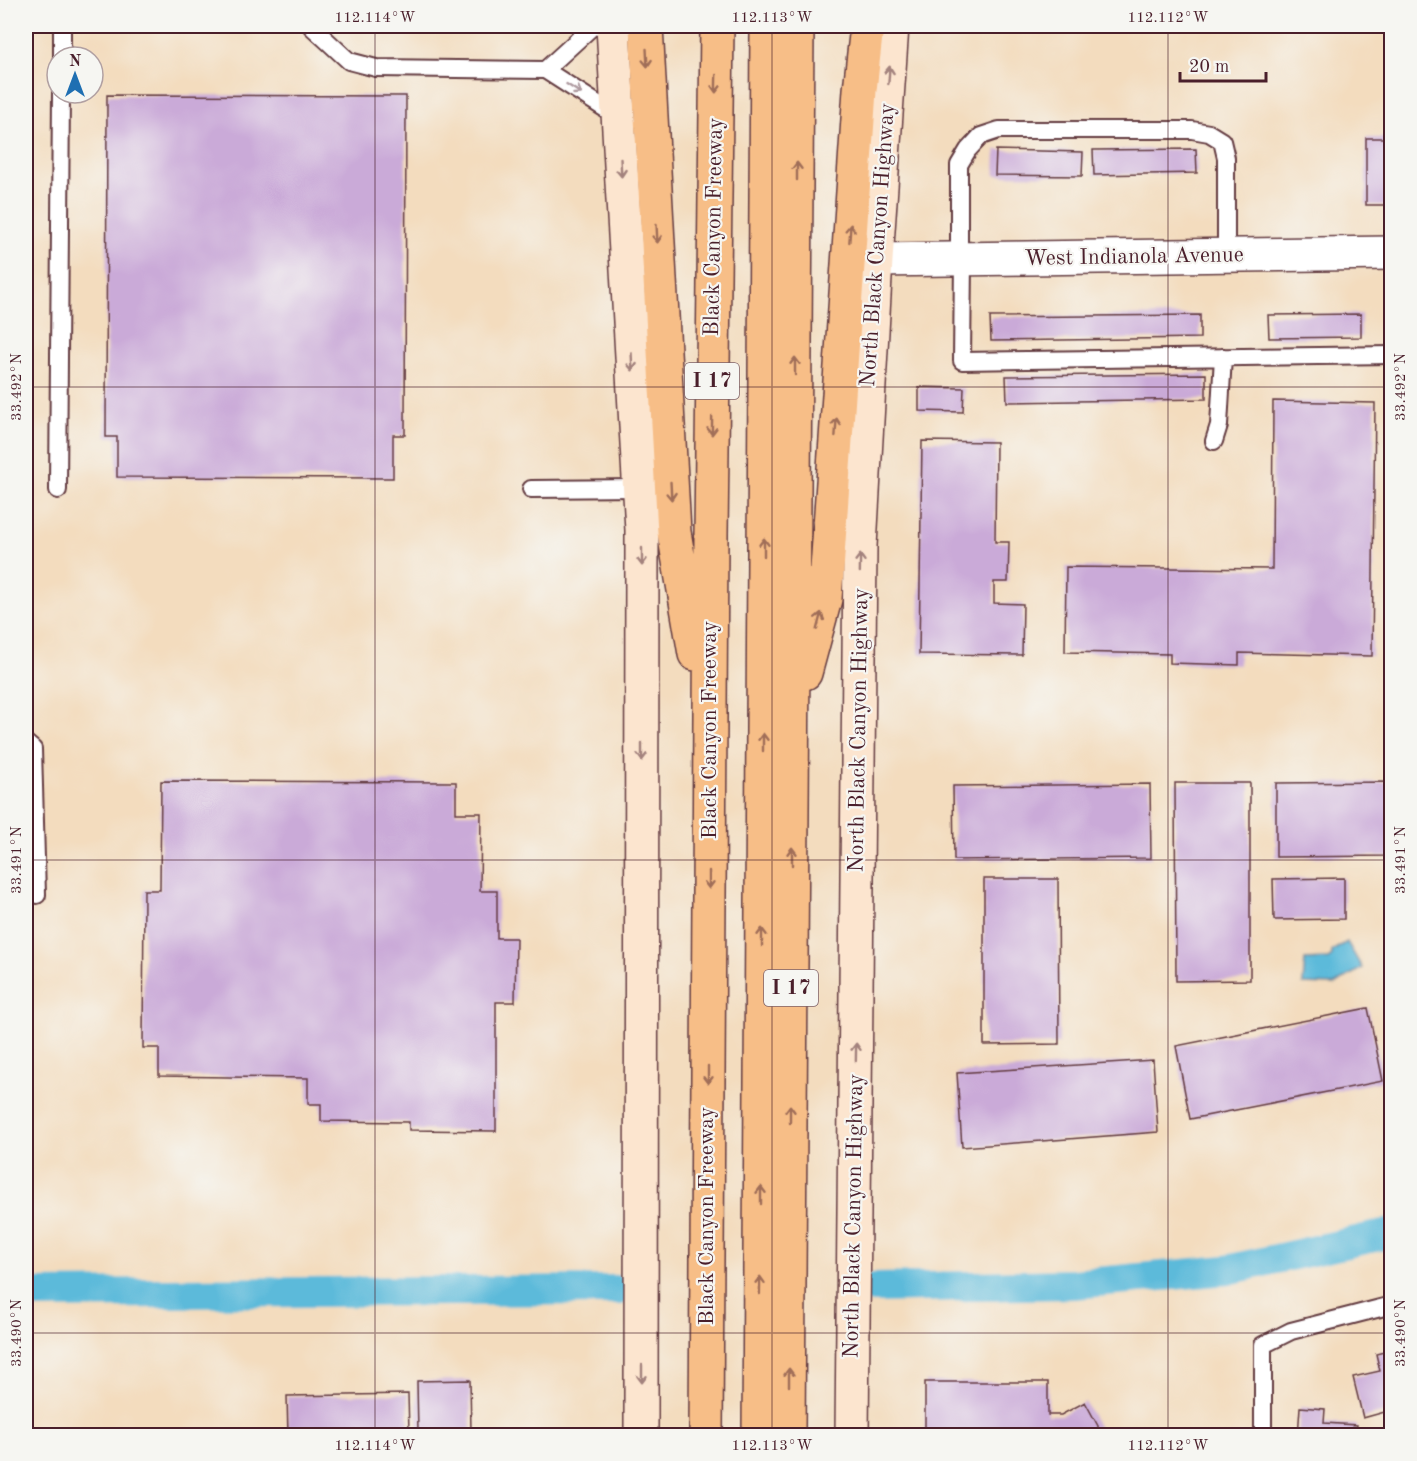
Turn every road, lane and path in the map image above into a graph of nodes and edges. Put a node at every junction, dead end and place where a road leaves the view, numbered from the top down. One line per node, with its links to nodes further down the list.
1 (62, 26): 11 (lane)
2 (311, 26): 12 (lane)
3 (593, 26): 12 (lane)
4 (613, 26): 14 (main road)
5 (646, 26): 26 (highway, one-way to 26)
6 (717, 26): 26 (highway, Black Canyon Freeway / I 17, one-way to 26)
7 (767, 26): 29 (highway, one-way to 7)
8 (797, 26): 25 (highway, I 17, one-way to 8)
9 (867, 26): 25 (highway, one-way to 9)
10 (892, 26): 18 (main road, North Black Canyon Highway, one-way to 10)
11 (62, 45)
12 (545, 70): 14 (lane, one-way to 14)
13 (62, 105): 24 (lane)
14 (618, 117): 22 (main road, one-way to 22)
15 (1392, 253): 16 (street, West Indianola Avenue)
16 (1226, 256): 17 (street, West Indianola Avenue); 17 (lane)
17 (961, 259): 18 (street, West Indianola Avenue); 20 (lane)
18 (876, 260): 36 (main road, North Black Canyon Highway, one-way to 18)
19 (1392, 355): 20 (lane)
20 (1223, 357): 21 (lane)
21 (1214, 441)
22 (639, 488): 23 (lane); 32 (main road, one-way to 32)
23 (531, 489)
24 (58, 490)
25 (793, 718): 29 (highway, I 17, one-way to 25)
26 (710, 737): 33 (highway, Black Canyon Freeway / I 17, one-way to 33)
27 (26, 744): 28 (lane)
28 (37, 895)
29 (775, 1255): 31 (highway, I 17, one-way to 29)
30 (1392, 1305): 37 (lane)
31 (774, 1317): 34 (highway); 35 (highway, I 17, one-way to 31)
32 (641, 1436)
33 (706, 1436)
34 (759, 1436)
35 (788, 1436)
36 (852, 1436)
37 (1263, 1436)

